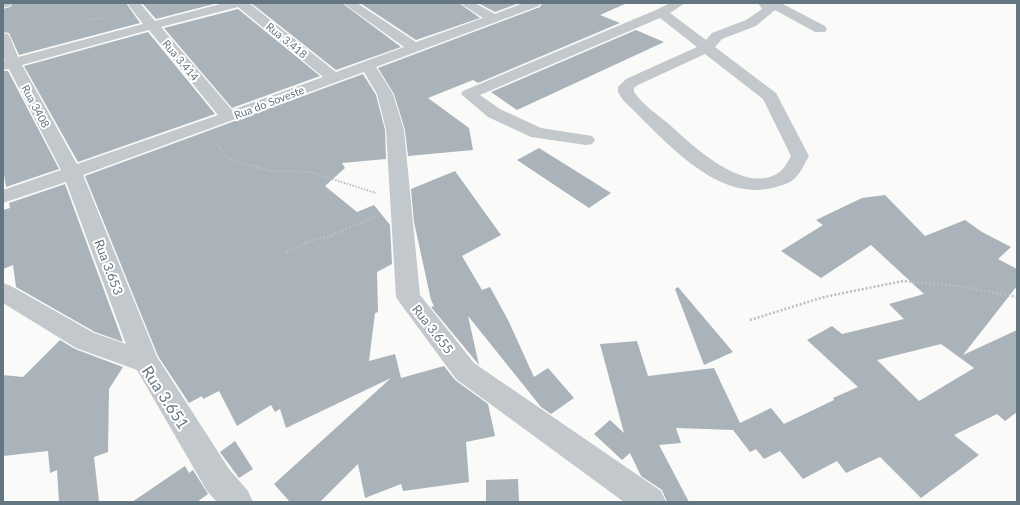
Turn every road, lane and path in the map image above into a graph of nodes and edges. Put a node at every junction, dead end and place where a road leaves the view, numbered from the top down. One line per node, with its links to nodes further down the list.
1 (6, 3): 10 (street)
2 (133, 3): 13 (street, Rua 3.414)
3 (240, 3): 13 (street); 20 (street, Rua 3.418)
4 (349, 3): 16 (street)
5 (466, 3): 12 (street)
6 (535, 3): 12 (street, Rua do Soveste)
7 (679, 3): 11 (street)
8 (764, 3): 17 (street)
9 (771, 3): 14 (street)
10 (3, 4)
11 (661, 13): 17 (street); 23 (street)
12 (493, 18): 16 (street, Rua do Soveste)
13 (152, 26): 18 (street); 21 (street, Rua 3.414)
14 (820, 29)
15 (3, 37): 18 (street, Rua 3408)
16 (414, 47): 19 (street, Rua do Soveste)
17 (706, 48): 17 (street)
18 (8, 65): 24 (street, Rua 3408)
19 (367, 65): 20 (street, Rua do Soveste); 26 (street, Rua 3.655)
20 (333, 77): 21 (street, Rua do Soveste)
21 (229, 117): 22 (street, Rua do Soveste)
22 (204, 126): 24 (street, Rua do Soveste); 26 (path)
23 (586, 140)
24 (72, 173): 25 (street, Rua do Soveste); 31 (street, Rua 3.653)
25 (3, 197)
26 (402, 205): 27 (path); 33 (street, Rua 3.655)
27 (286, 252)
28 (3, 292): 31 (street, Rua 3.651)
29 (1017, 297): 30 (path)
30 (750, 320)
31 (146, 362): 32 (street, Rua 3.651)
32 (237, 502)
33 (650, 502)

